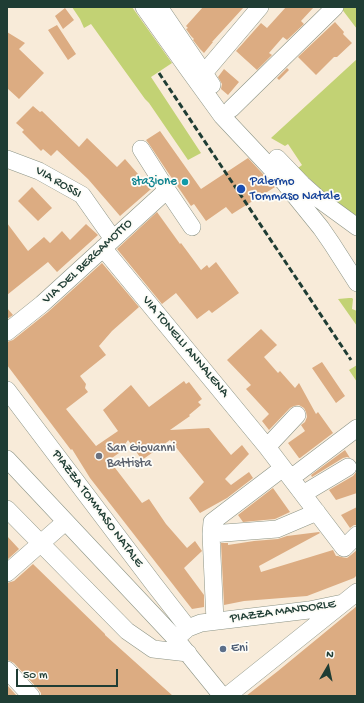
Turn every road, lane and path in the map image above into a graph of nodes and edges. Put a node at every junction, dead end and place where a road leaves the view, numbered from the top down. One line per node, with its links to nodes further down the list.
1 (144, 7): 13 (street)
2 (159, 7): 5 (street)
3 (260, 7): 5 (street)
4 (335, 7): 6 (street)
5 (204, 73): 6 (street)
6 (231, 109): 11 (street)
7 (141, 149): 9 (street)
8 (7, 159): 12 (street, VIA ROSSI)
9 (167, 190): 10 (street); 12 (street, VIA DEL BERGAMOTTO)
10 (192, 227)
11 (357, 227)
12 (108, 244): 14 (street, VIA DEL BERGAMOTTO); 18 (street, VIA TONELLI ANNALENA)
13 (357, 283)
14 (7, 332)
15 (7, 390): 33 (street, PIAZZA TOMMASO NATALE)
16 (297, 415): 18 (street)
17 (357, 428): 21 (street)
18 (267, 447): 21 (street, VIA TONELLI ANNALENA)
19 (7, 459): 25 (street, PIAZZA TOMMASO NATALE)
20 (348, 467): 22 (street)
21 (287, 473): 22 (street, VIA TONELLI ANNALENA); 26 (street)
22 (303, 494): 24 (street, VIA TONELLI ANNALENA)
23 (7, 509): 28 (street)
24 (317, 512): 26 (street); 27 (street, VIA TONELLI ANNALENA)
25 (65, 522): 28 (street); 34 (street, PIAZZA TOMMASO NATALE)
26 (211, 534): 32 (street)
27 (357, 535)
28 (41, 543): 29 (street); 35 (street)
29 (7, 573)
30 (357, 592): 31 (street)
31 (343, 603): 32 (street, PIAZZA MANDORLE); 39 (street, PIAZZA MANDORLE)
32 (215, 621): 33 (street, PIAZZA MANDORLE)
33 (188, 628): 34 (street, PIAZZA MANDORLE)
34 (175, 638): 35 (street, PIAZZA TOMMASO NATALE)
35 (188, 653): 38 (street, PIAZZA TOMMASO NATALE)
36 (7, 670): 37 (street)
37 (31, 696)
38 (221, 696)
39 (227, 696)

